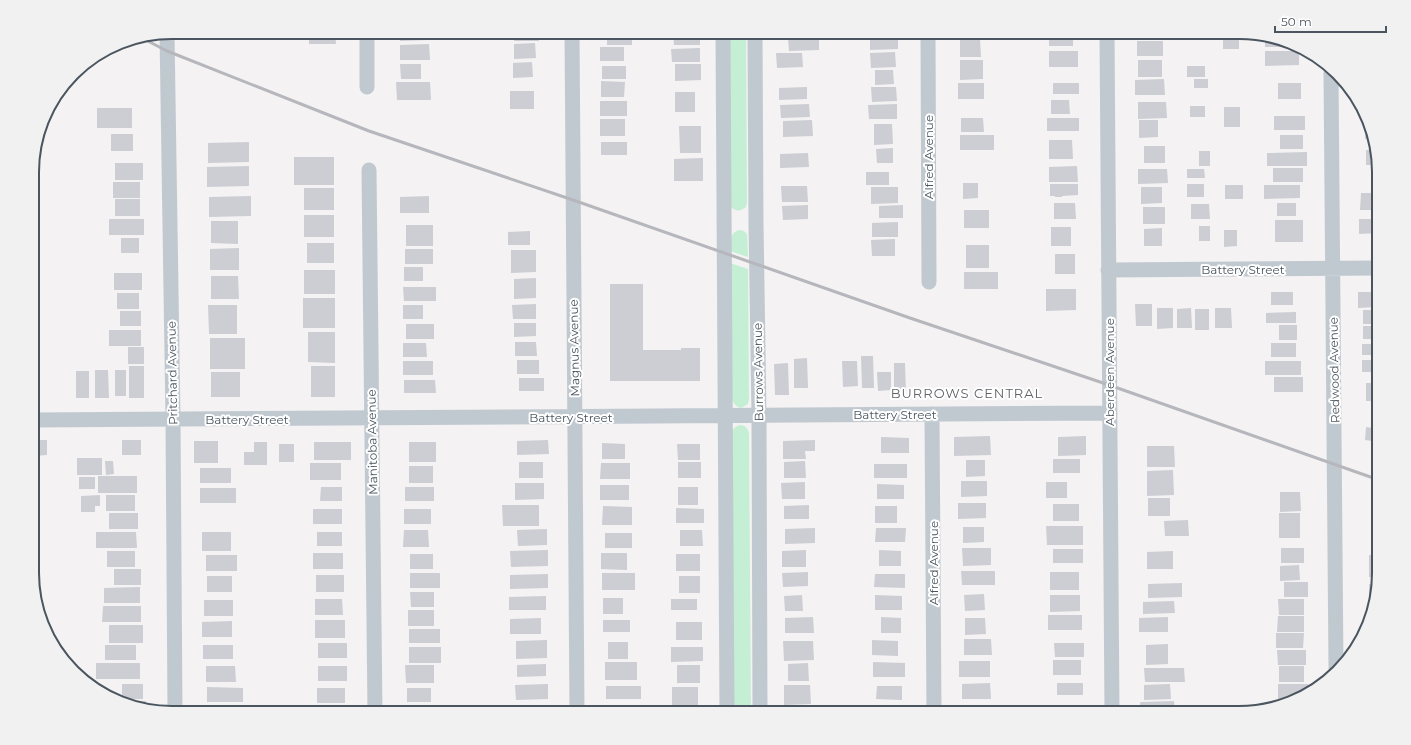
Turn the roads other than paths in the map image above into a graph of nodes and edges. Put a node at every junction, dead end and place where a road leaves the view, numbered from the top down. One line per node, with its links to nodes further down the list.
1 (167, 39): 21 (street, Pritchard Avenue)
2 (367, 39): 9 (street)
3 (572, 39): 18 (street, Magnus Avenue)
4 (723, 39): 19 (street)
5 (755, 39): 17 (street, Burrows Avenue)
6 (928, 39): 14 (street, Alfred Avenue)
7 (1107, 39): 13 (street, Aberdeen Avenue)
8 (1331, 76): 11 (street, Redwood Avenue)
9 (367, 87)
10 (369, 170): 20 (street, Manitoba Avenue)
11 (1332, 268): 12 (street, Battery Street); 13 (street, Battery Street); 23 (street, Redwood Avenue)
12 (1372, 268)
13 (1108, 270): 15 (street, Aberdeen Avenue)
14 (929, 282)
15 (1110, 413): 16 (street, Battery Street); 30 (street, Aberdeen Avenue)
16 (932, 414): 17 (street, Battery Street); 29 (street, Alfred Avenue)
17 (759, 415): 19 (street, Battery Street); 28 (street, Burrows Avenue)
18 (575, 416): 19 (street, Battery Street); 20 (street, Battery Street); 26 (street, Magnus Avenue)
19 (726, 416): 27 (street)
20 (372, 418): 21 (street, Battery Street); 25 (street, Manitoba Avenue)
21 (173, 419): 22 (street, Battery Street); 24 (street, Pritchard Avenue)
22 (39, 420)
23 (1336, 664)
24 (175, 706)
25 (375, 706)
26 (577, 706)
27 (727, 706)
28 (760, 706)
29 (934, 706)
30 (1112, 706)

